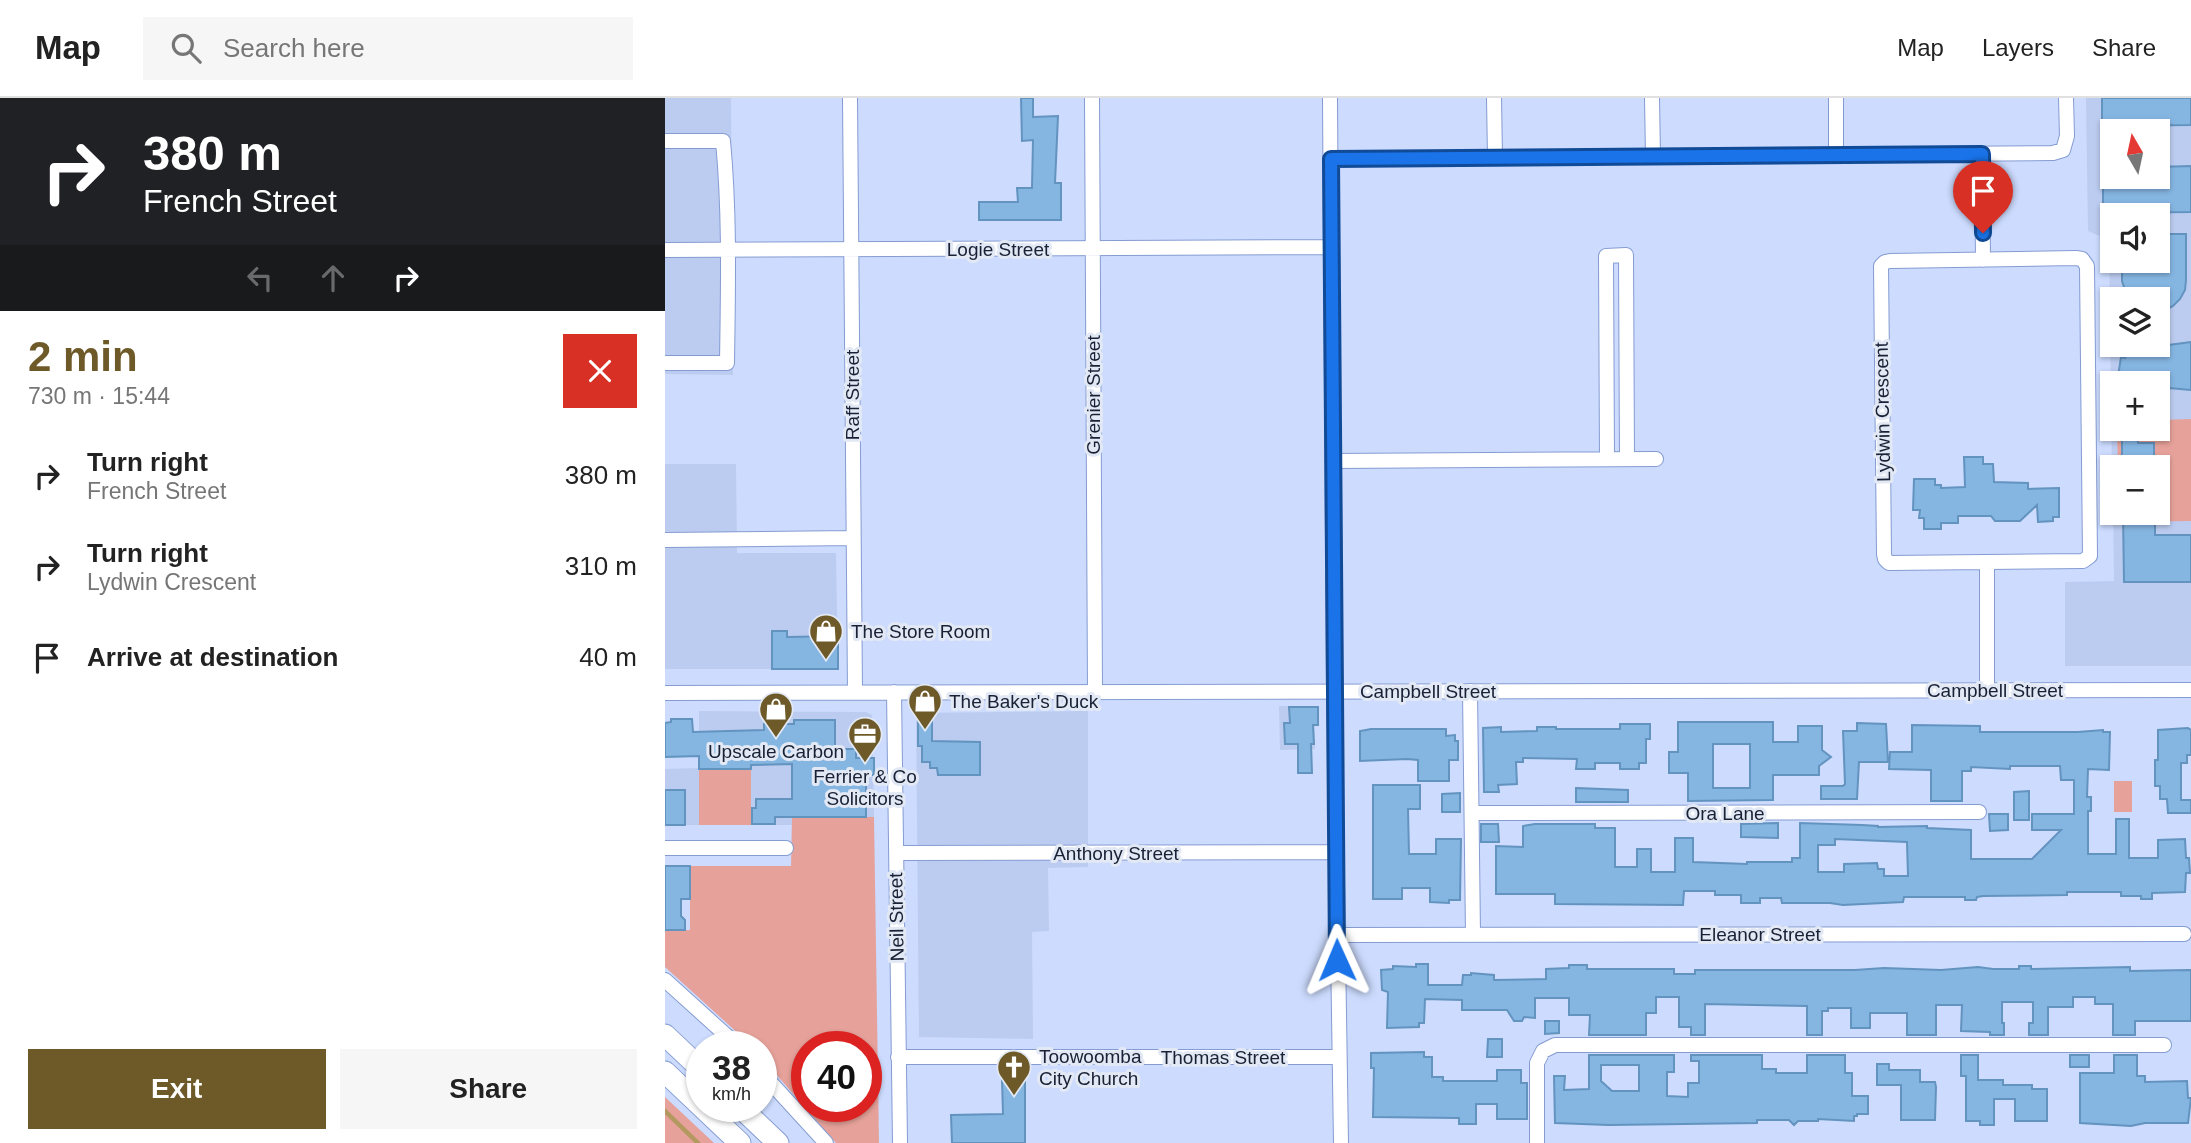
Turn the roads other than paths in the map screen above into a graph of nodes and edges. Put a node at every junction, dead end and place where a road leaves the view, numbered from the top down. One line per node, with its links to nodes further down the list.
1 (850, 98): 16 (street, Raff Street)
2 (1092, 98): 15 (street, Grenier Street)
3 (1331, 98): 13 (street)
4 (1494, 98): 12 (street)
5 (1652, 98): 11 (street)
6 (1836, 98): 9 (street)
7 (2066, 98): 10 (street)
8 (665, 141): 18 (street)
9 (1836, 154): 10 (street); 11 (street)
10 (1982, 154): 19 (street)
11 (1653, 156): 12 (street)
12 (1495, 157): 13 (street)
13 (1331, 159): 14 (street)
14 (1331, 247): 15 (street, Logie Street); 24 (street)
15 (1093, 248): 16 (street, Logie Street); 34 (street, Grenier Street)
16 (851, 249): 18 (street, Logie Street); 25 (street, Raff Street)
17 (665, 250): 18 (street, Logie Street)
18 (728, 251): 20 (street)
19 (1983, 260): 27 (street, Lydwin Crescent); 27 (street, Lydwin Crescent)
20 (665, 363)
21 (1607, 459): 22 (street); 22 (street); 24 (street)
22 (1627, 459): 23 (street)
23 (1656, 459)
24 (1332, 461): 30 (street)
25 (853, 538): 26 (street); 32 (street, Raff Street)
26 (665, 540)
27 (1987, 562): 28 (street)
28 (1987, 690): 29 (street, Campbell Street); 31 (street, Campbell Street)
29 (2191, 690)
30 (1334, 691): 31 (street, Campbell Street); 34 (street, Campbell Street); 40 (street)
31 (1470, 691): 37 (street)
32 (855, 692): 33 (street, Campbell Street); 35 (street, Campbell Street)
33 (894, 692): 34 (street, Campbell Street); 41 (street, Neil Street)
34 (1095, 692)
35 (665, 693)
36 (1979, 812): 37 (street, Ora Lane)
37 (1472, 813): 42 (street)
38 (665, 848): 39 (street)
39 (786, 848)
40 (1335, 852): 41 (street, Anthony Street); 44 (street)
41 (896, 853): 50 (street, Neil Street)
42 (1473, 934): 43 (street, Eleanor Street); 44 (street, Eleanor Street)
43 (2184, 934)
44 (1336, 935): 51 (street)
45 (665, 980): 46 (street)
46 (721, 1031)
47 (665, 1035): 49 (highway)
48 (2164, 1045): 60 (street)
49 (686, 1055)
50 (898, 1057): 51 (street, Thomas Street); 58 (street, Neil Street)
51 (1338, 1057): 59 (street)
52 (665, 1072): 55 (highway)
53 (777, 1089): 57 (street)
54 (756, 1122): 56 (highway)
55 (740, 1143)
56 (778, 1143)
57 (826, 1143)
58 (899, 1143)
59 (1341, 1143)
60 (1537, 1143)

